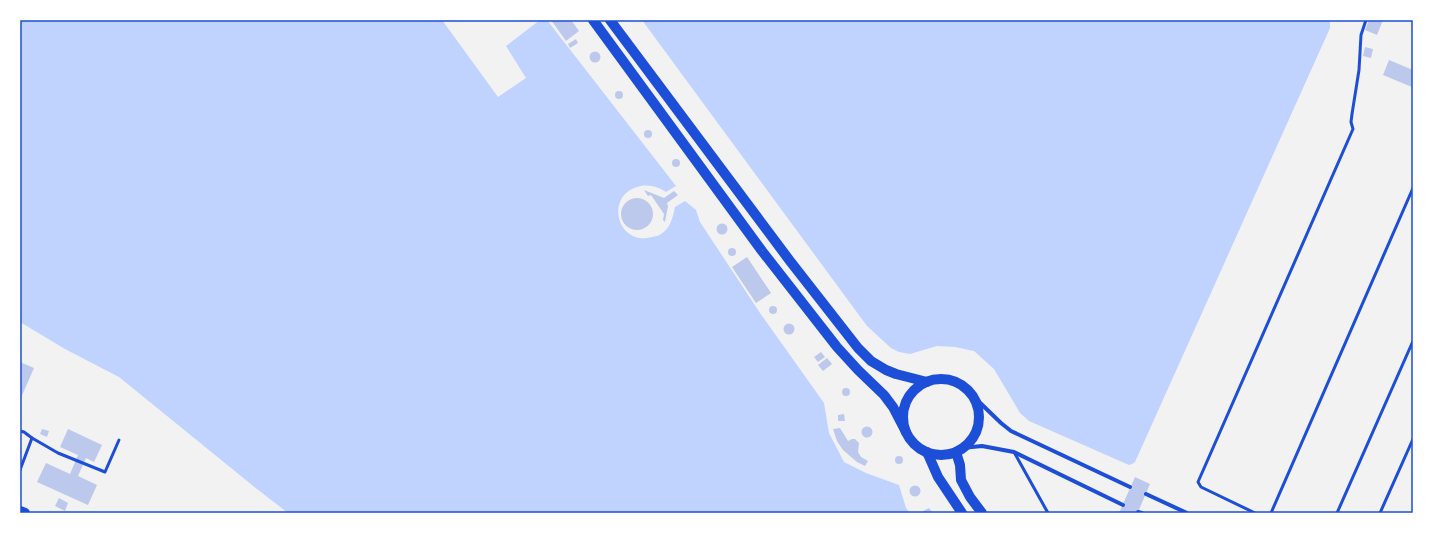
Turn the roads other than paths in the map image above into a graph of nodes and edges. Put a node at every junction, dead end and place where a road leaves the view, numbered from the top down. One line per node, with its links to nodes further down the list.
1 (593, 20): 9 (main road)
2 (610, 20): 6 (main road)
3 (1366, 20): 26 (lane)
4 (1413, 188): 27 (lane)
5 (1413, 341): 28 (lane)
6 (927, 382): 7 (main road); 9 (main road)
7 (974, 397): 13 (main road); 17 (street)
8 (20, 431): 10 (lane)
9 (906, 432): 14 (main road)
10 (32, 438): 12 (lane); 16 (lane)
11 (1413, 439): 29 (lane)
12 (119, 440)
13 (959, 450): 14 (main road); 15 (street); 23 (main road)
14 (927, 452): 22 (main road)
15 (1014, 452): 19 (street); 24 (lane)
16 (20, 470)
17 (1130, 487)
18 (1146, 494): 25 (street)
19 (1123, 505)
20 (20, 511): 21 (main road)
21 (25, 513)
22 (962, 513)
23 (982, 513)
24 (1048, 513)
25 (1187, 513)
26 (1255, 513)
27 (1271, 513)
28 (1337, 513)
29 (1380, 513)

